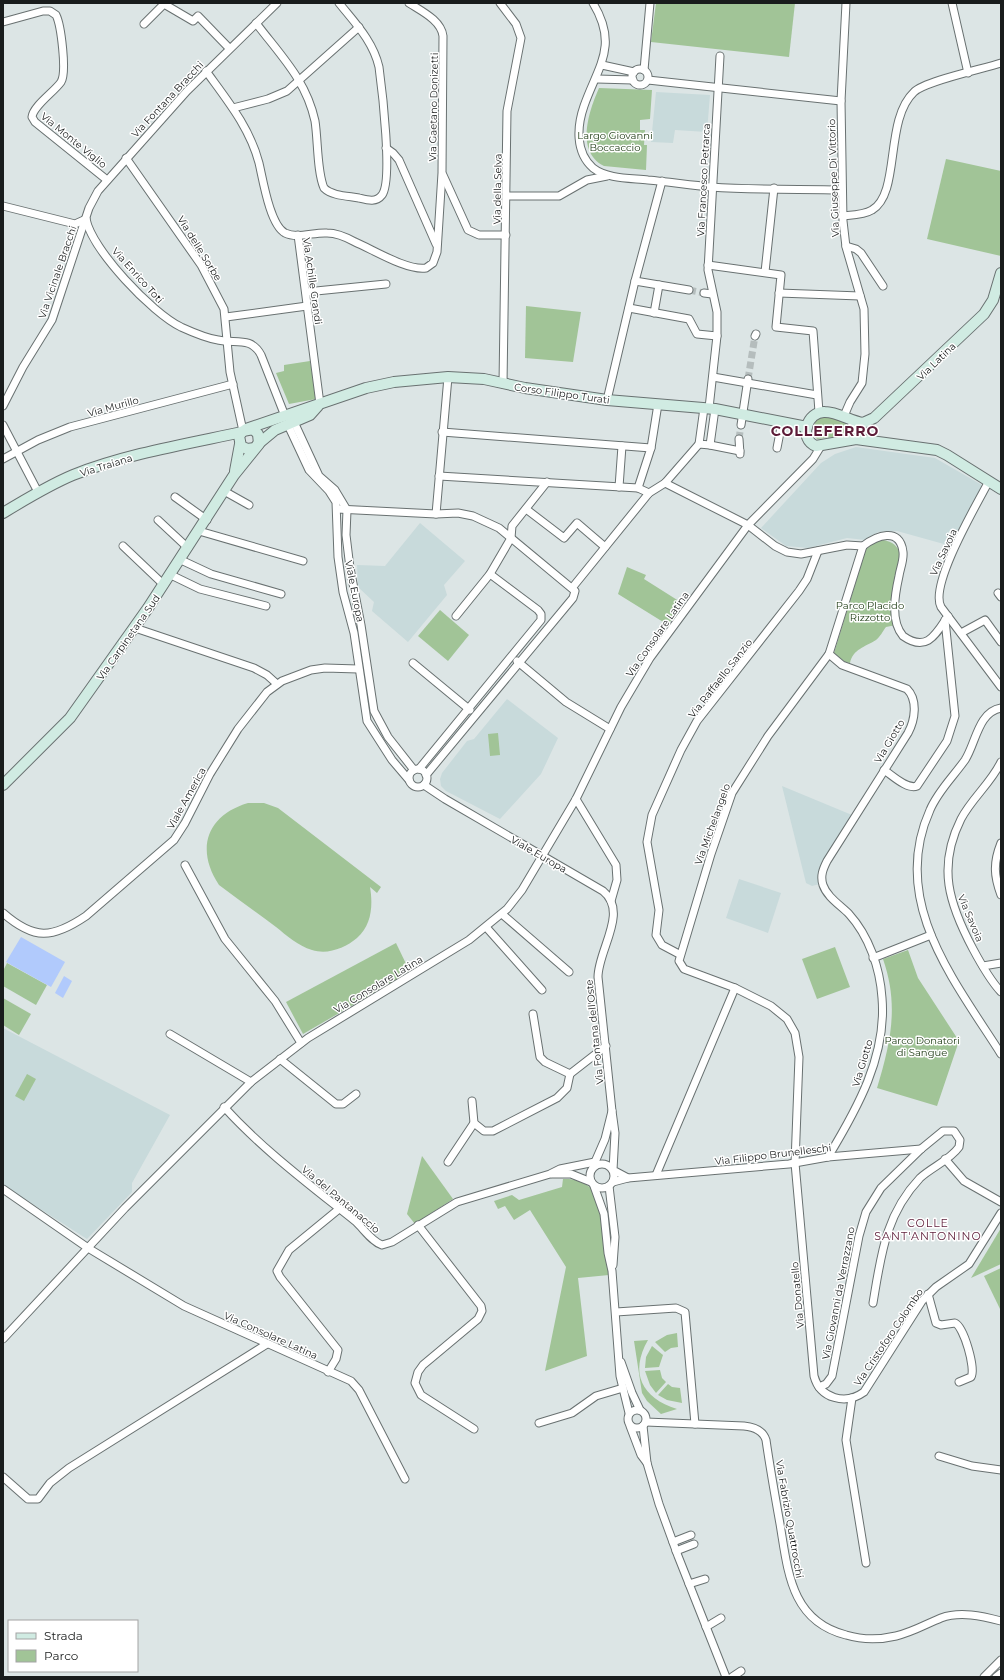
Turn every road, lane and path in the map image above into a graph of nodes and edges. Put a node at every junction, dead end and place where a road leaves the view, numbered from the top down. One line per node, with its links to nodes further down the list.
1 (277, 3): 10 (street, Via Fontana Bracchi)
2 (339, 3): 12 (street)
3 (409, 3): 30 (street, Via Gaetano Donizetti)
4 (500, 3): 37 (street, Via della Selva)
5 (593, 3): 16 (street)
6 (650, 3): 17 (street)
7 (846, 3): 26 (street, Via Giuseppe Di Vittorio)
8 (952, 3): 20 (street)
9 (3, 22): 32 (street, Via Monte Viglio)
10 (256, 23): 13 (street, Via Fontana Bracchi); 24 (street)
11 (144, 24): 13 (street)
12 (359, 27): 24 (street); 28 (street)
13 (229, 48): 18 (street, Via Fontana Bracchi)
14 (720, 56): 25 (street, Via Francesco Petrarca)
15 (1001, 64): 20 (street)
16 (602, 65): 19 (street); 21 (street)
17 (644, 70): 19 (street); 23 (street)
18 (206, 71): 27 (street, Via Achille Grandi); 29 (street, Via Fontana Bracchi)
19 (634, 72): 22 (street)
20 (968, 73): 39 (street)
21 (597, 78): 22 (street); 31 (street)
22 (633, 80): 23 (street)
23 (648, 80): 25 (street)
24 (301, 81): 27 (street); 28 (street)
25 (718, 88): 26 (street); 34 (street, Via Francesco Petrarca)
26 (841, 101): 36 (street, Via Giuseppe Di Vittorio)
27 (233, 108): 41 (street, Via Achille Grandi)
28 (386, 148): 43 (street)
29 (126, 158): 32 (street, Via Fontana Bracchi); 62 (street, Via delle Sorbe)
30 (442, 173): 42 (street, Via Gaetano Donizetti); 43 (street)
31 (610, 175): 33 (street); 37 (street)
32 (107, 180): 40 (street, Via Fontana Bracchi)
33 (662, 181): 34 (street); 48 (street)
34 (712, 187): 35 (street); 45 (street, Via Francesco Petrarca)
35 (774, 188): 36 (street); 46 (street)
36 (842, 190): 39 (street, Via Giuseppe Di Vittorio)
37 (507, 196): 42 (street, Via della Selva)
38 (3, 206): 40 (street, Via Vicinale Bracchi)
39 (842, 216): 44 (street, Via Giuseppe Di Vittorio)
40 (86, 219): 64 (street, Via Enrico Toti); 74 (street, Via Vicinale Bracchi)
41 (298, 235): 43 (street); 53 (street, Via Achille Grandi)
42 (506, 235): 69 (street, Via della Selva)
43 (437, 246)
44 (846, 246): 51 (street); 57 (street, Via Giuseppe Di Vittorio)
45 (708, 265): 46 (street); 56 (street, Via Francesco Petrarca)
46 (765, 272): 55 (street)
47 (1001, 273): 58 (main road, Via Latina)
48 (635, 281): 50 (street); 60 (street)
49 (386, 284): 53 (street)
50 (659, 285): 52 (street); 61 (street)
51 (883, 286)
52 (689, 290)
53 (306, 292): 59 (street, Via Achille Grandi)
54 (704, 293): 56 (street)
55 (779, 293): 57 (street); 70 (street)
56 (712, 294): 63 (street, Via Francesco Petrarca)
57 (860, 296): 79 (street, Via Giuseppe Di Vittorio)
58 (998, 297): 79 (main road, Via Latina)
59 (307, 306): 62 (street); 72 (street, Via Achille Grandi)
60 (629, 308): 61 (street); 71 (street)
61 (654, 313): 63 (street)
62 (226, 317): 64 (street, Via delle Sorbe)
63 (717, 336): 66 (street, Via Francesco Petrarca)
64 (228, 341): 68 (street, Via delle Sorbe); 78 (street, Via Enrico Toti)
65 (448, 377): 69 (main road, Corso Filippo Turati); 72 (main road, Corso Filippo Turati); 85 (street)
66 (713, 377): 67 (street); 75 (street, Via Francesco Petrarca)
67 (748, 381): 70 (street); 77 (street)
68 (233, 384): 84 (street, Via delle Sorbe); 98 (street, Via Murillo)
69 (503, 384): 71 (main road, Corso Filippo Turati)
70 (817, 395): 76 (street)
71 (607, 400): 73 (main road, Corso Filippo Turati)
72 (320, 404): 78 (main road, Corso Filippo Turati)
73 (658, 404): 75 (main road, Corso Filippo Turati); 96 (street)
74 (3, 406)
75 (709, 408): 77 (main road, Corso Filippo Turati); 91 (street); 92 (street)
76 (819, 412): 79 (main road); 83 (main road)
77 (743, 414): 80 (main road, Corso Filippo Turati); 81 (street)
78 (289, 419): 84 (main road, Corso Filippo Turati); 95 (main road, Corso Filippo Turati); 113 (street, Viale Europa); 115 (street, Viale Europa)
79 (848, 420): 88 (street); 89 (main road)
80 (782, 422): 83 (main road, Corso Filippo Turati); 97 (street)
81 (741, 424)
82 (3, 425): 98 (street)
83 (807, 427): 94 (main road)
84 (244, 430): 86 (main road, Via Traiana); 90 (main road); 95 (main road)
85 (442, 432): 93 (street); 101 (street)
86 (216, 437): 90 (main road, Via Traiana); 109 (main road, Via Traiana)
87 (739, 439): 92 (street)
88 (864, 439): 89 (main road); 102 (main road)
89 (847, 441): 94 (main road)
90 (240, 444): 95 (main road); 100 (main road, Via Carpinetana Sud)
91 (699, 444): 92 (street); 104 (street)
92 (710, 445)
93 (622, 446): 96 (street); 105 (street)
94 (821, 446): 120 (street, Via Consolare Latina)
95 (256, 447): 100 (main road, Via Carpinetana Sud)
96 (651, 448): 106 (street)
97 (777, 448)
98 (16, 451): 99 (street, Via Murillo); 109 (street)
99 (3, 459)
100 (234, 475): 108 (main road, Via Carpinetana Sud)
101 (439, 476): 103 (street); 117 (street)
102 (989, 481): 107 (main road); 137 (street, Via Savoia)
103 (547, 482): 105 (street); 114 (street)
104 (665, 483): 110 (street); 120 (street)
105 (619, 487): 106 (street)
106 (638, 488): 110 (street)
107 (1001, 489)
108 (224, 491): 112 (street); 119 (main road, Via Carpinetana Sud)
109 (38, 492): 116 (main road, Via Traiana)
110 (648, 493): 125 (street)
111 (175, 497): 119 (street)
112 (249, 505)
113 (337, 509): 115 (street); 145 (street, Viale Europa)
114 (526, 509): 122 (street); 125 (street)
115 (346, 510): 117 (street); 152 (street, Viale Europa)
116 (3, 513)
117 (436, 514): 122 (street)
118 (158, 520): 126 (street)
119 (206, 520): 121 (main road, Via Carpinetana Sud)
120 (748, 525): 127 (street); 150 (street, Via Consolare Latina)
121 (199, 531): 126 (main road, Via Carpinetana Sud); 129 (street)
122 (511, 538): 130 (street); 133 (street)
123 (123, 546): 132 (street)
124 (863, 546): 127 (street); 137 (street); 141 (street)
125 (605, 547): 133 (street)
126 (188, 548): 128 (main road, Via Carpinetana Sud)
127 (818, 551): 169 (street, Via Raffaello Sanzio)
128 (181, 560): 131 (main road, Via Carpinetana Sud); 134 (street)
129 (303, 561)
130 (490, 574): 136 (street); 142 (street)
131 (171, 575): 132 (main road, Via Carpinetana Sud); 135 (street)
132 (164, 585): 138 (main road, Via Carpinetana Sud)
133 (573, 590): 144 (street)
134 (281, 594)
135 (266, 606)
136 (456, 616)
137 (946, 618): 139 (street, Via Savoia); 153 (street)
138 (135, 628): 146 (street); 156 (main road, Via Carpinetana Sud)
139 (961, 633): 140 (street); 147 (street, Via Savoia)
140 (1001, 642)
141 (829, 654): 153 (street, Via Giotto); 169 (street, Via Michelangelo)
142 (512, 657): 144 (street); 149 (street)
143 (413, 663): 149 (street)
144 (520, 664): 150 (street); 154 (street)
145 (358, 668): 146 (street, Viale America); 155 (street, Viale Europa)
146 (277, 684): 165 (street, Viale America)
147 (1001, 688)
148 (1001, 708): 168 (street)
149 (470, 710): 152 (street)
150 (610, 729): 158 (street, Via Consolare Latina)
151 (1001, 762): 172 (street, Via Savoia)
152 (417, 769): 154 (street); 155 (street)
153 (884, 770): 170 (street, Via Giotto)
154 (426, 775): 157 (street)
155 (409, 780): 157 (street)
156 (3, 785)
157 (424, 785): 160 (street, Viale Europa)
158 (576, 798): 160 (street, Via Consolare Latina); 164 (street, Via Fontana dell'Oste)
159 (1001, 843): 161 (street)
160 (542, 856): 164 (street, Viale Europa); 166 (street, Via Consolare Latina)
161 (998, 858): 163 (street)
162 (185, 865): 179 (street)
163 (1001, 896)
164 (611, 901): 180 (street, Via Fontana dell'Oste)
165 (3, 913)
166 (502, 914): 167 (street, Via Consolare Latina); 173 (street)
167 (486, 927): 175 (street); 179 (street, Via Consolare Latina)
168 (931, 935): 170 (street); 181 (street)
169 (679, 954): 174 (street, Via Donatello)
170 (874, 958): 191 (street, Via Giotto)
171 (1001, 963): 172 (street)
172 (983, 966): 176 (street, Via Savoia)
173 (569, 972)
174 (735, 988): 194 (street, Via Donatello); 198 (street)
175 (542, 990)
176 (1001, 991)
177 (533, 1014): 183 (street)
178 (170, 1034): 184 (street)
179 (302, 1043): 182 (street, Via Consolare Latina)
180 (606, 1046): 183 (street); 188 (street, Via Fontana dell'Oste)
181 (1001, 1054)
182 (280, 1059): 184 (street, Via Consolare Latina); 185 (street)
183 (570, 1074): 189 (street)
184 (251, 1082): 187 (street, Via Consolare Latina)
185 (356, 1094)
186 (472, 1100): 189 (street)
187 (224, 1107): 204 (street, Via del Pantanaccio); 207 (street, Via Consolare Latina)
188 (612, 1111): 195 (street, Via Fontana dell'Oste); 196 (street, Via Fontana dell'Oste)
189 (474, 1123): 193 (street)
190 (921, 1149): 191 (street, Via Filippo Brunelleschi); 192 (street, Via Giovanni da Verrazzano); 217 (street, Via Giovanni da Verrazzano)
191 (828, 1157): 194 (street, Via Filippo Brunelleschi)
192 (945, 1159): 203 (street); 210 (street)
193 (448, 1162)
194 (795, 1163): 198 (street, Via Filippo Brunelleschi); 217 (street, Via Donatello)
195 (596, 1164): 196 (street); 197 (street, Via del Pantanaccio); 200 (street)
196 (613, 1170): 199 (street); 201 (street)
197 (550, 1174): 200 (street, Via del Pantanaccio); 206 (street, Via del Pantanaccio)
198 (656, 1175): 199 (street, Via Filippo Brunelleschi)
199 (628, 1178): 201 (street, Via Filippo Brunelleschi)
200 (593, 1184): 201 (street); 208 (street)
201 (611, 1184): 208 (street)
202 (3, 1190): 207 (street)
203 (1001, 1202)
204 (339, 1209): 206 (street, Via del Pantanaccio); 215 (street)
205 (1001, 1213): 209 (street, Via Cristoforo Colombo)
206 (418, 1225): 226 (street)
207 (88, 1248): 212 (street, Via Consolare Latina); 213 (street, Via Consolare Latina)
208 (612, 1271): 211 (street)
209 (928, 1294): 216 (street); 219 (street, Via Cristoforo Colombo)
210 (872, 1303)
211 (616, 1312): 214 (street); 224 (street)
212 (3, 1339)
213 (267, 1344): 215 (street, Via Consolare Latina); 230 (street)
214 (620, 1360): 218 (street); 220 (street)
215 (328, 1372): 231 (street, Via Consolare Latina)
216 (960, 1382)
217 (819, 1387): 219 (street)
218 (623, 1388): 221 (street); 222 (street)
219 (852, 1398): 236 (street, Via Cristoforo Colombo)
220 (640, 1410): 221 (street); 223 (street)
221 (629, 1414): 225 (street)
222 (538, 1423)
223 (644, 1424): 224 (street, Via Fabrizio Quattrocchi); 225 (street); 228 (street)
224 (695, 1424): 240 (street, Via Fabrizio Quattrocchi)
225 (630, 1426): 228 (street)
226 (474, 1429)
227 (939, 1456): 229 (street)
228 (647, 1463): 233 (street)
229 (1001, 1470)
230 (3, 1477)
231 (405, 1479)
232 (691, 1535): 233 (street)
233 (673, 1542): 235 (street)
234 (694, 1544): 235 (street)
235 (676, 1551): 238 (street)
236 (866, 1564)
237 (705, 1579): 238 (street)
238 (689, 1584): 241 (street)
239 (721, 1618): 241 (street)
240 (1001, 1620)
241 (706, 1627): 245 (street)
242 (1001, 1660): 247 (street)
243 (741, 1671): 246 (street)
244 (1001, 1673): 248 (street)
245 (726, 1677)
246 (732, 1677)
247 (984, 1677)
248 (996, 1677)

